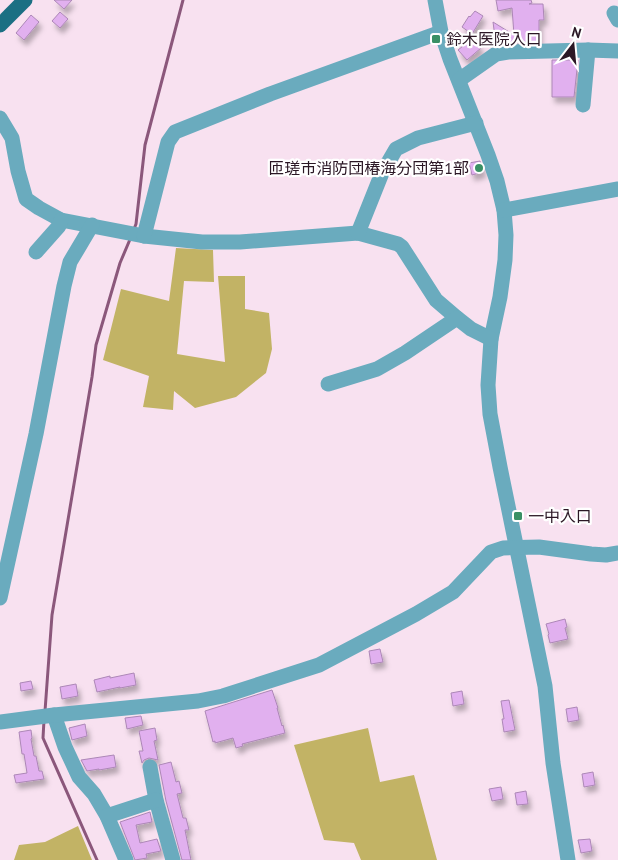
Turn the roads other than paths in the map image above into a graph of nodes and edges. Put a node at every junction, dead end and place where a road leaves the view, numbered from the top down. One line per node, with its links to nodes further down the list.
1 (25, 0): 3 (main road)
2 (435, 0): 4 (street)
3 (0, 25)
4 (441, 32): 7 (street); 16 (street)
5 (588, 50): 6 (street); 7 (street); 8 (street)
6 (618, 51)
7 (459, 80): 10 (street)
8 (583, 105)
9 (0, 118): 13 (street)
10 (476, 123): 12 (street); 15 (street)
11 (618, 189): 12 (street)
12 (504, 210): 19 (street)
13 (61, 220): 14 (street); 17 (street)
14 (92, 225): 16 (street); 23 (street)
15 (358, 233): 16 (street); 18 (street)
16 (144, 236)
17 (36, 252)
18 (457, 318): 19 (street); 20 (street)
19 (491, 339): 21 (street)
20 (328, 384)
21 (517, 548): 22 (street); 24 (street); 31 (street)
22 (618, 553)
23 (0, 598)
24 (54, 715): 25 (street); 28 (street)
25 (0, 722)
26 (150, 767): 27 (street)
27 (156, 800): 28 (street); 30 (street)
28 (107, 816): 29 (street)
29 (126, 860)
30 (173, 860)
31 (568, 860)

